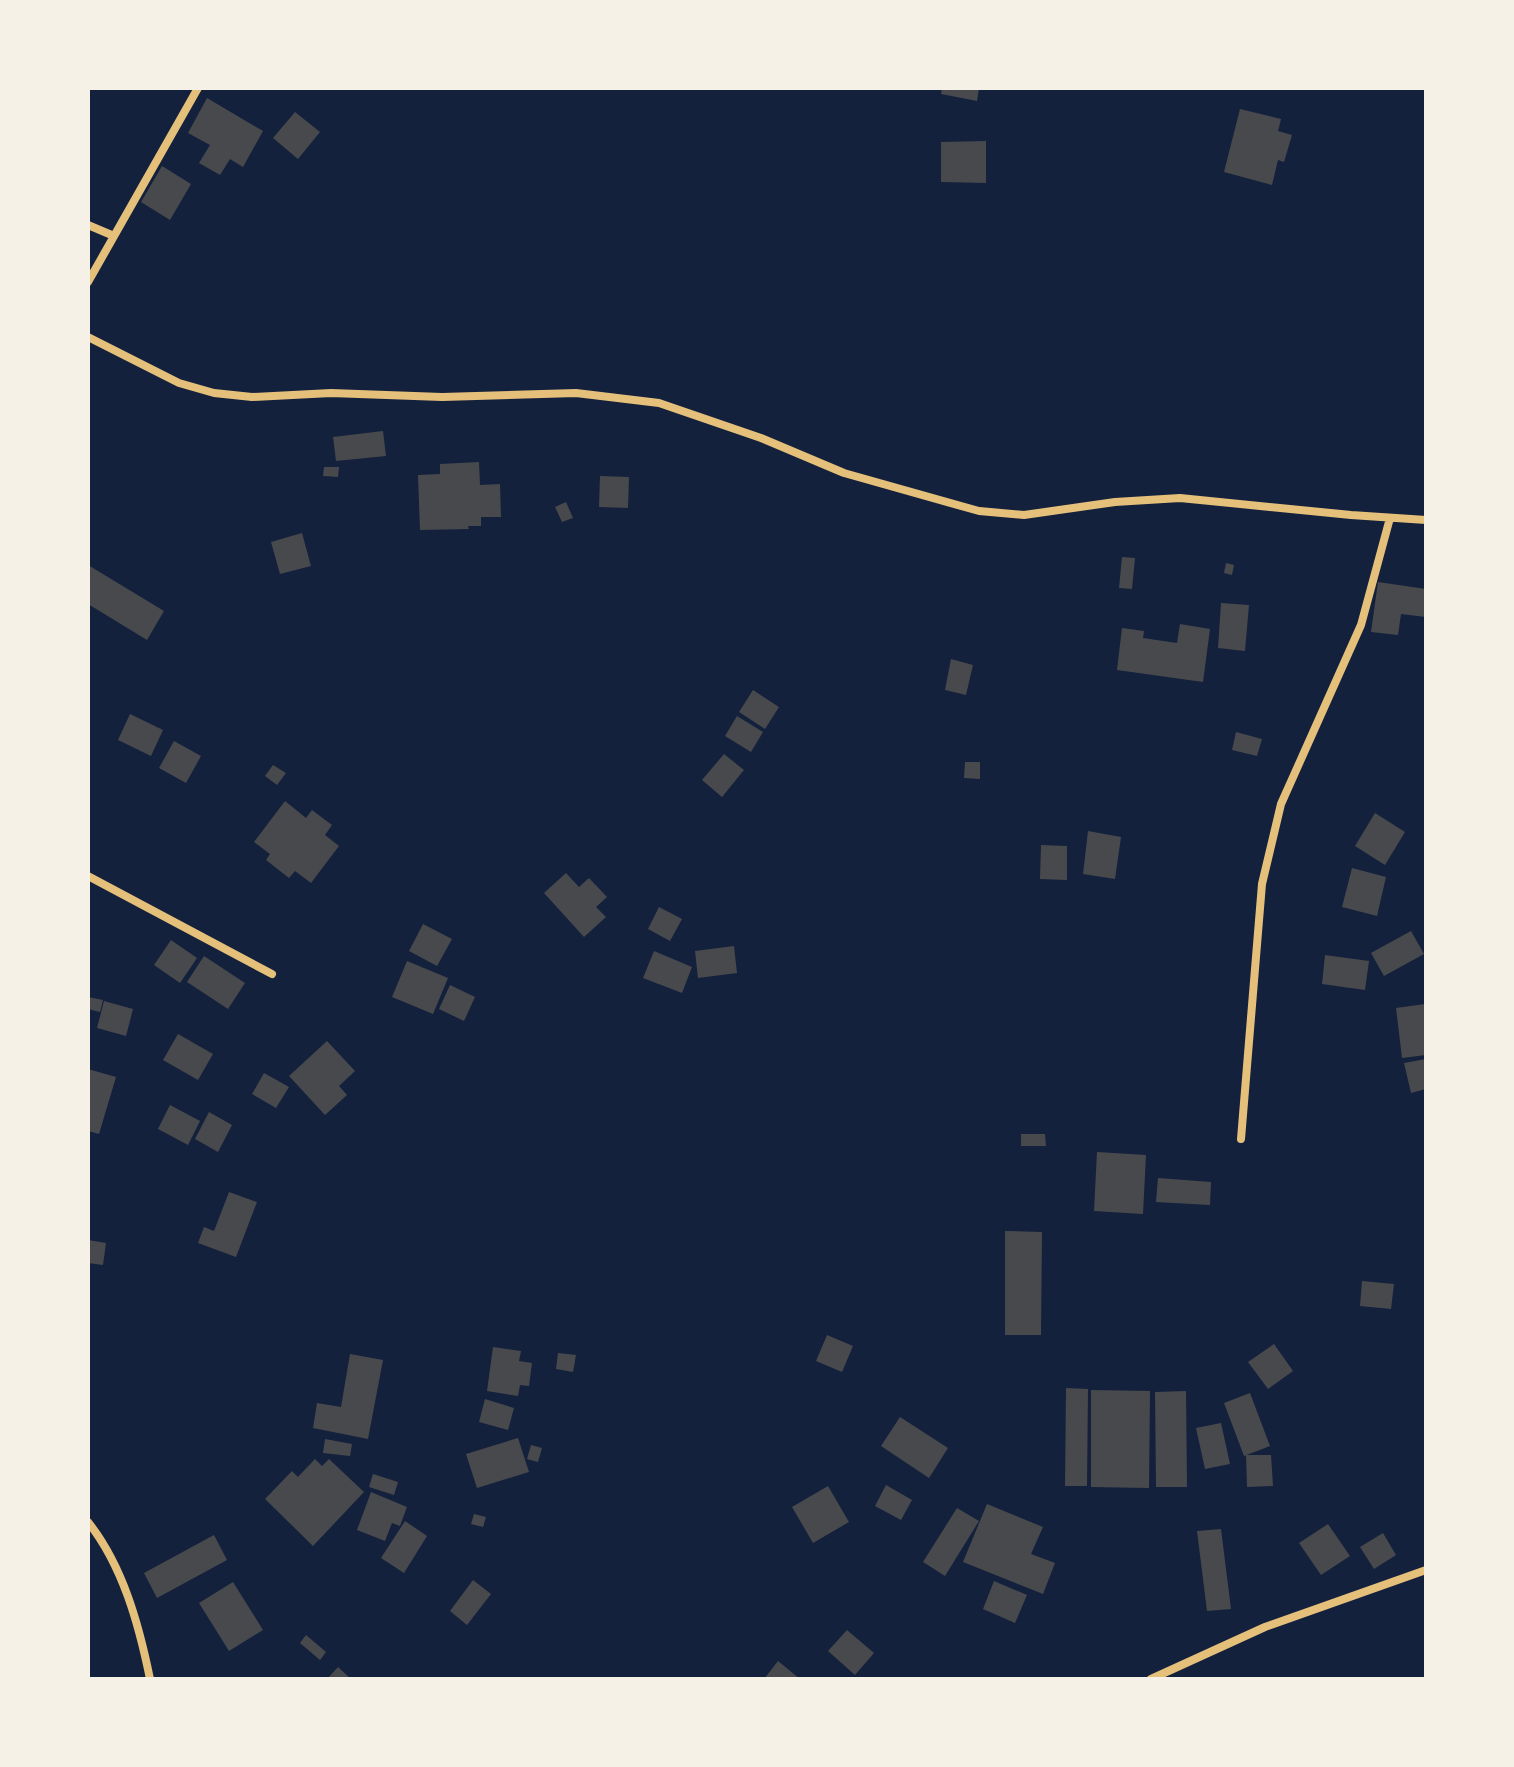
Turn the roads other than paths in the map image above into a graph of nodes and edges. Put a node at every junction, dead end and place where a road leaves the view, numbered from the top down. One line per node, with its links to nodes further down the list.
1 (198, 88): 3 (street)
2 (88, 225): 3 (street)
3 (114, 236): 4 (street)
4 (88, 282)
5 (88, 337): 6 (street)
6 (1390, 518): 7 (street); 10 (street)
7 (1426, 520)
8 (88, 876): 9 (street)
9 (272, 974)
10 (1241, 1139)
11 (88, 1522): 13 (street)
12 (1426, 1570): 14 (street)
13 (150, 1679)
14 (1151, 1679)

